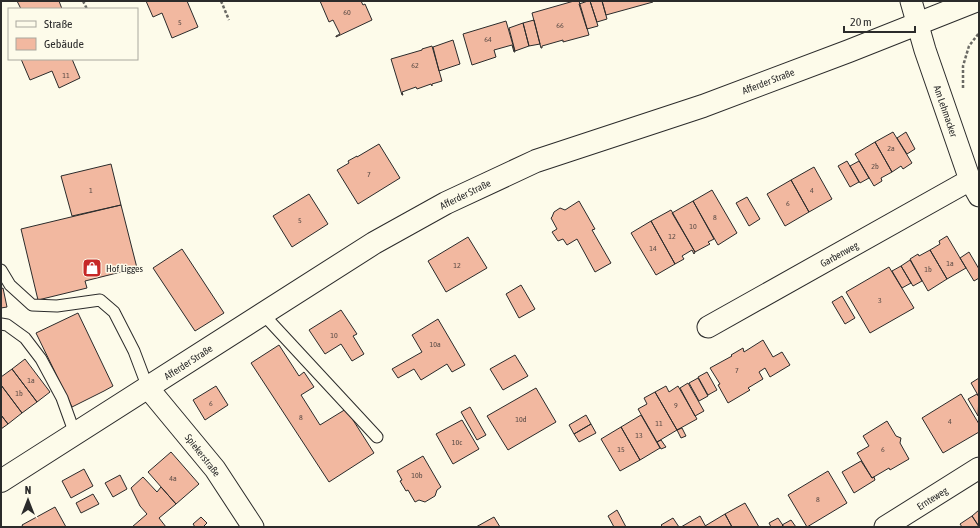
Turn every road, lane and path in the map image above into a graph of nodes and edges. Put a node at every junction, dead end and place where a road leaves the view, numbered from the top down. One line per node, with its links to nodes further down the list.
1 (221, 1): 4 (path)
2 (911, 1): 5 (street, Am Lehmacker)
3 (975, 1): 5 (street, Afferder Straße)
4 (229, 20)
5 (917, 24): 8 (street, Am Lehmacker); 10 (street, Afferder Straße)
6 (979, 33): 7 (path)
7 (963, 90)
8 (974, 188): 12 (street, Garbenweg)
9 (1, 270): 13 (lane)
10 (263, 314): 13 (street, Afferder Straße); 15 (lane)
11 (1, 324): 14 (lane)
12 (708, 327)
13 (148, 388): 14 (street, Afferder Straße); 18 (street, Spiekerstraße)
14 (75, 434): 17 (street, Afferder Straße)
15 (377, 437)
16 (979, 468): 19 (street, Ernteweg)
17 (1, 481)
18 (253, 527)
19 (885, 527)

